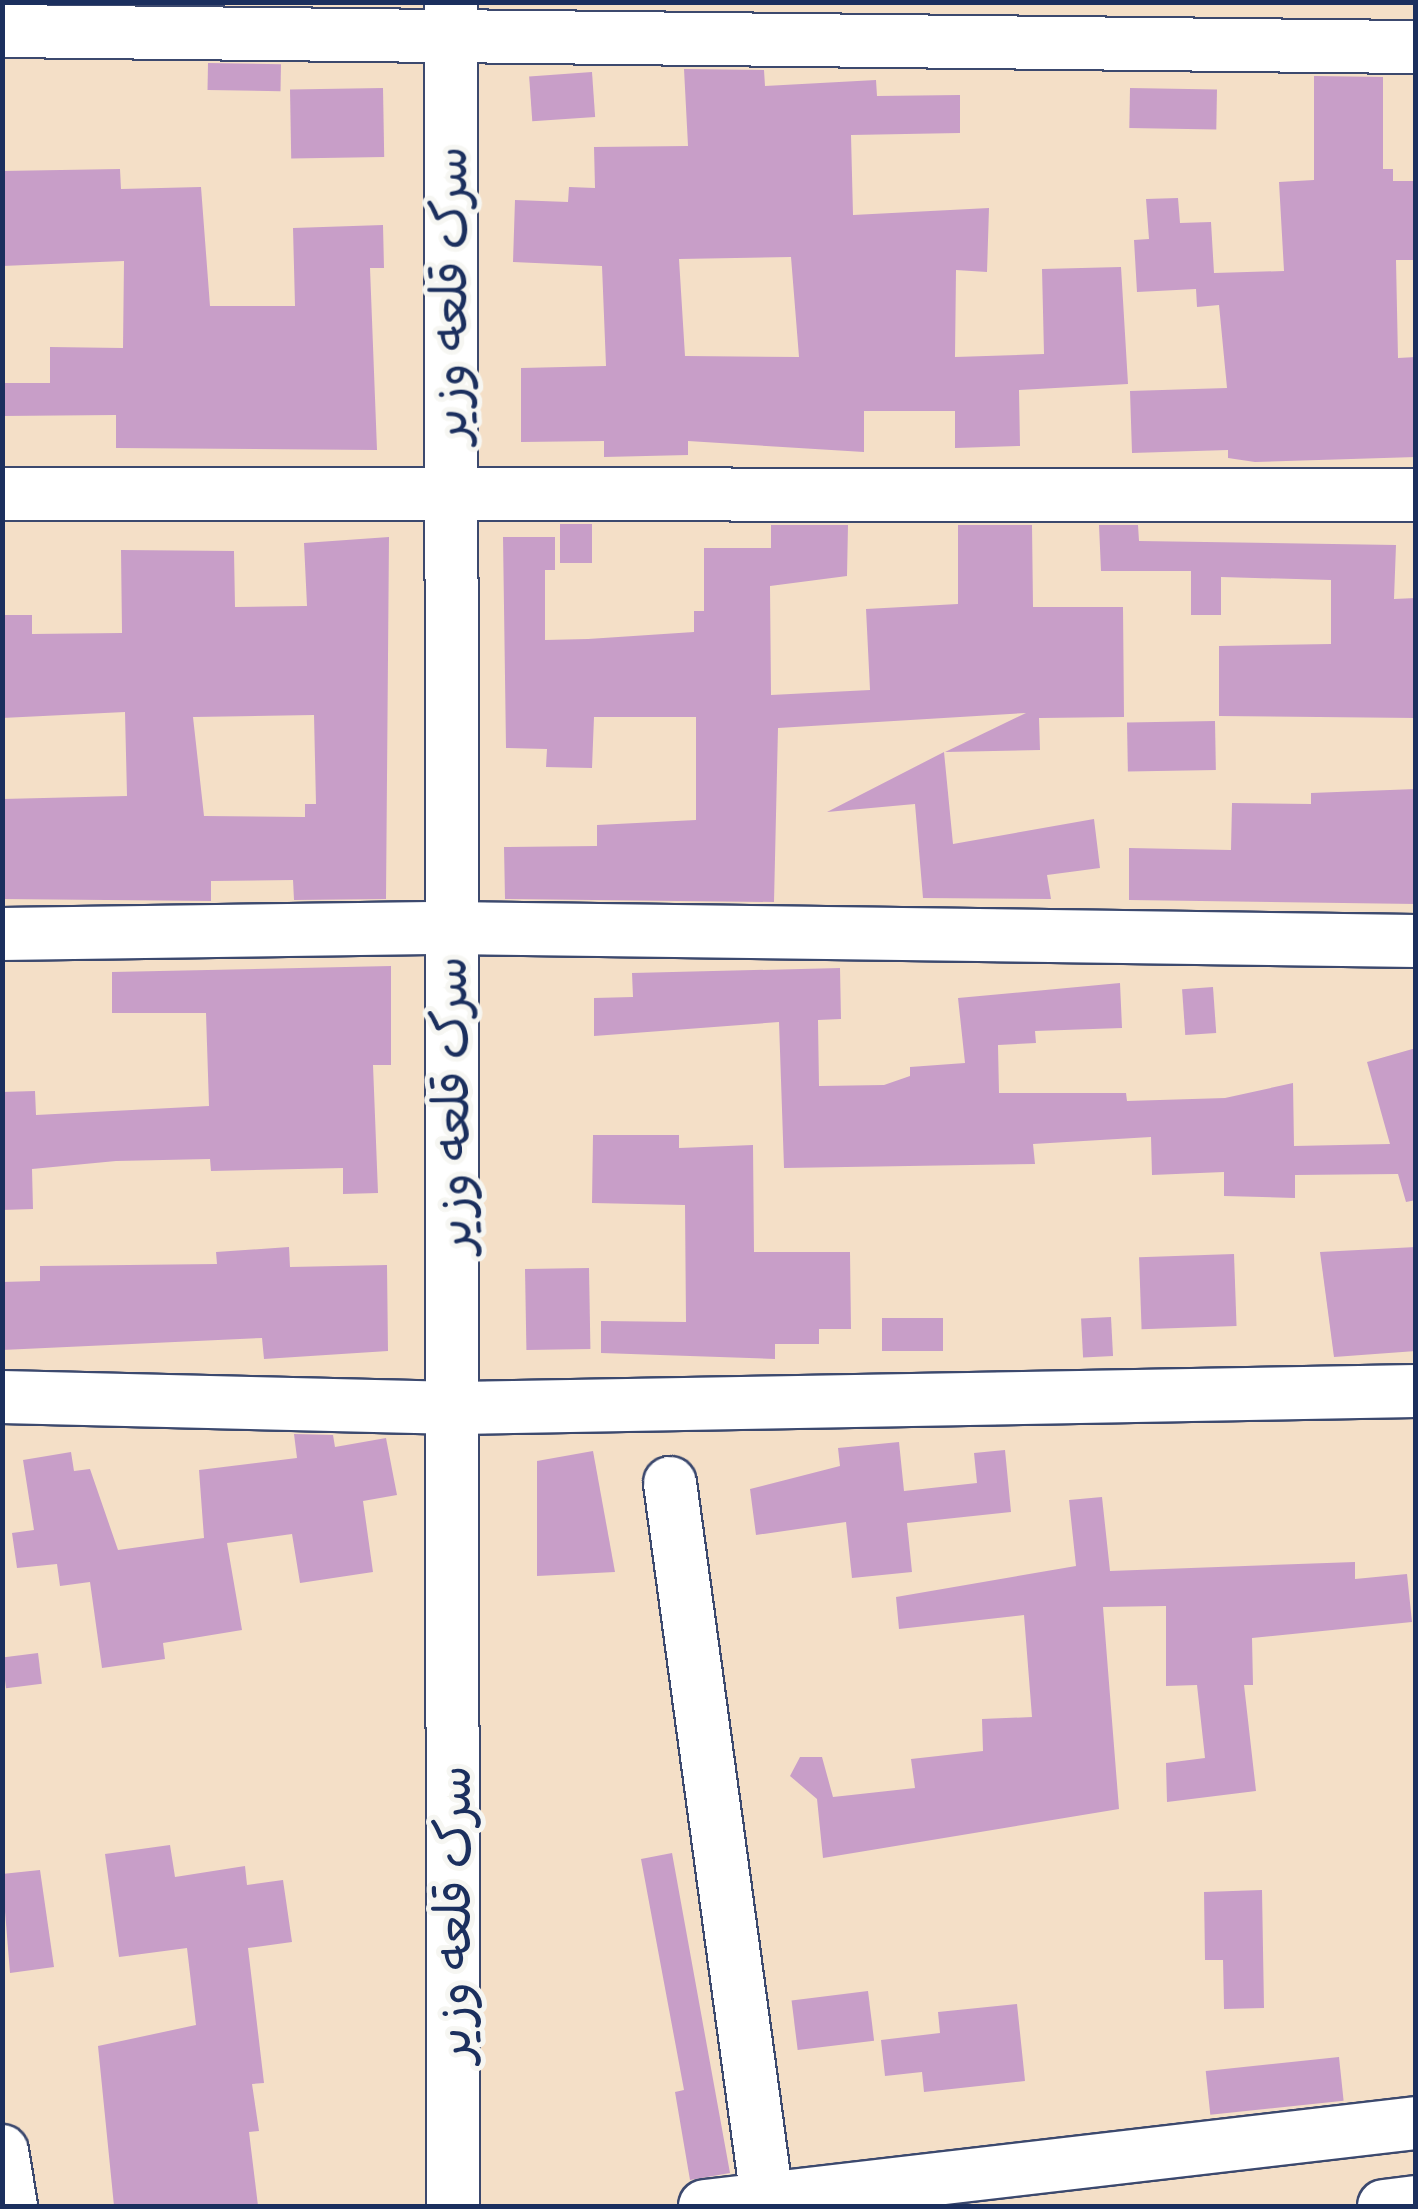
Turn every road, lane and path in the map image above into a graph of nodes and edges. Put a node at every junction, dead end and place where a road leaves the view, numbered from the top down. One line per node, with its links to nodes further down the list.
1 (451, 18): 2 (street); 3 (street); 4 (street, سرک قلعه وزیر)
2 (2, 32)
3 (1416, 48)
4 (450, 492): 5 (street); 6 (street); 7 (street, سرک قلعه وزیر)
5 (2, 494)
6 (1416, 495)
7 (448, 928): 8 (street); 9 (street); 12 (street, سرک قلعه وزیر)
8 (2, 934)
9 (1416, 941)
10 (1416, 1391): 12 (street)
11 (2, 1397): 12 (street)
12 (456, 1408): 19 (street, سرک قلعه وزیر)
13 (670, 1482): 17 (street)
14 (1416, 2124): 17 (street)
15 (2, 2151): 18 (street)
16 (1416, 2202): 21 (street)
17 (768, 2203): 20 (street)
18 (11, 2206)
19 (453, 2206)
20 (704, 2206)
21 (1384, 2206)

